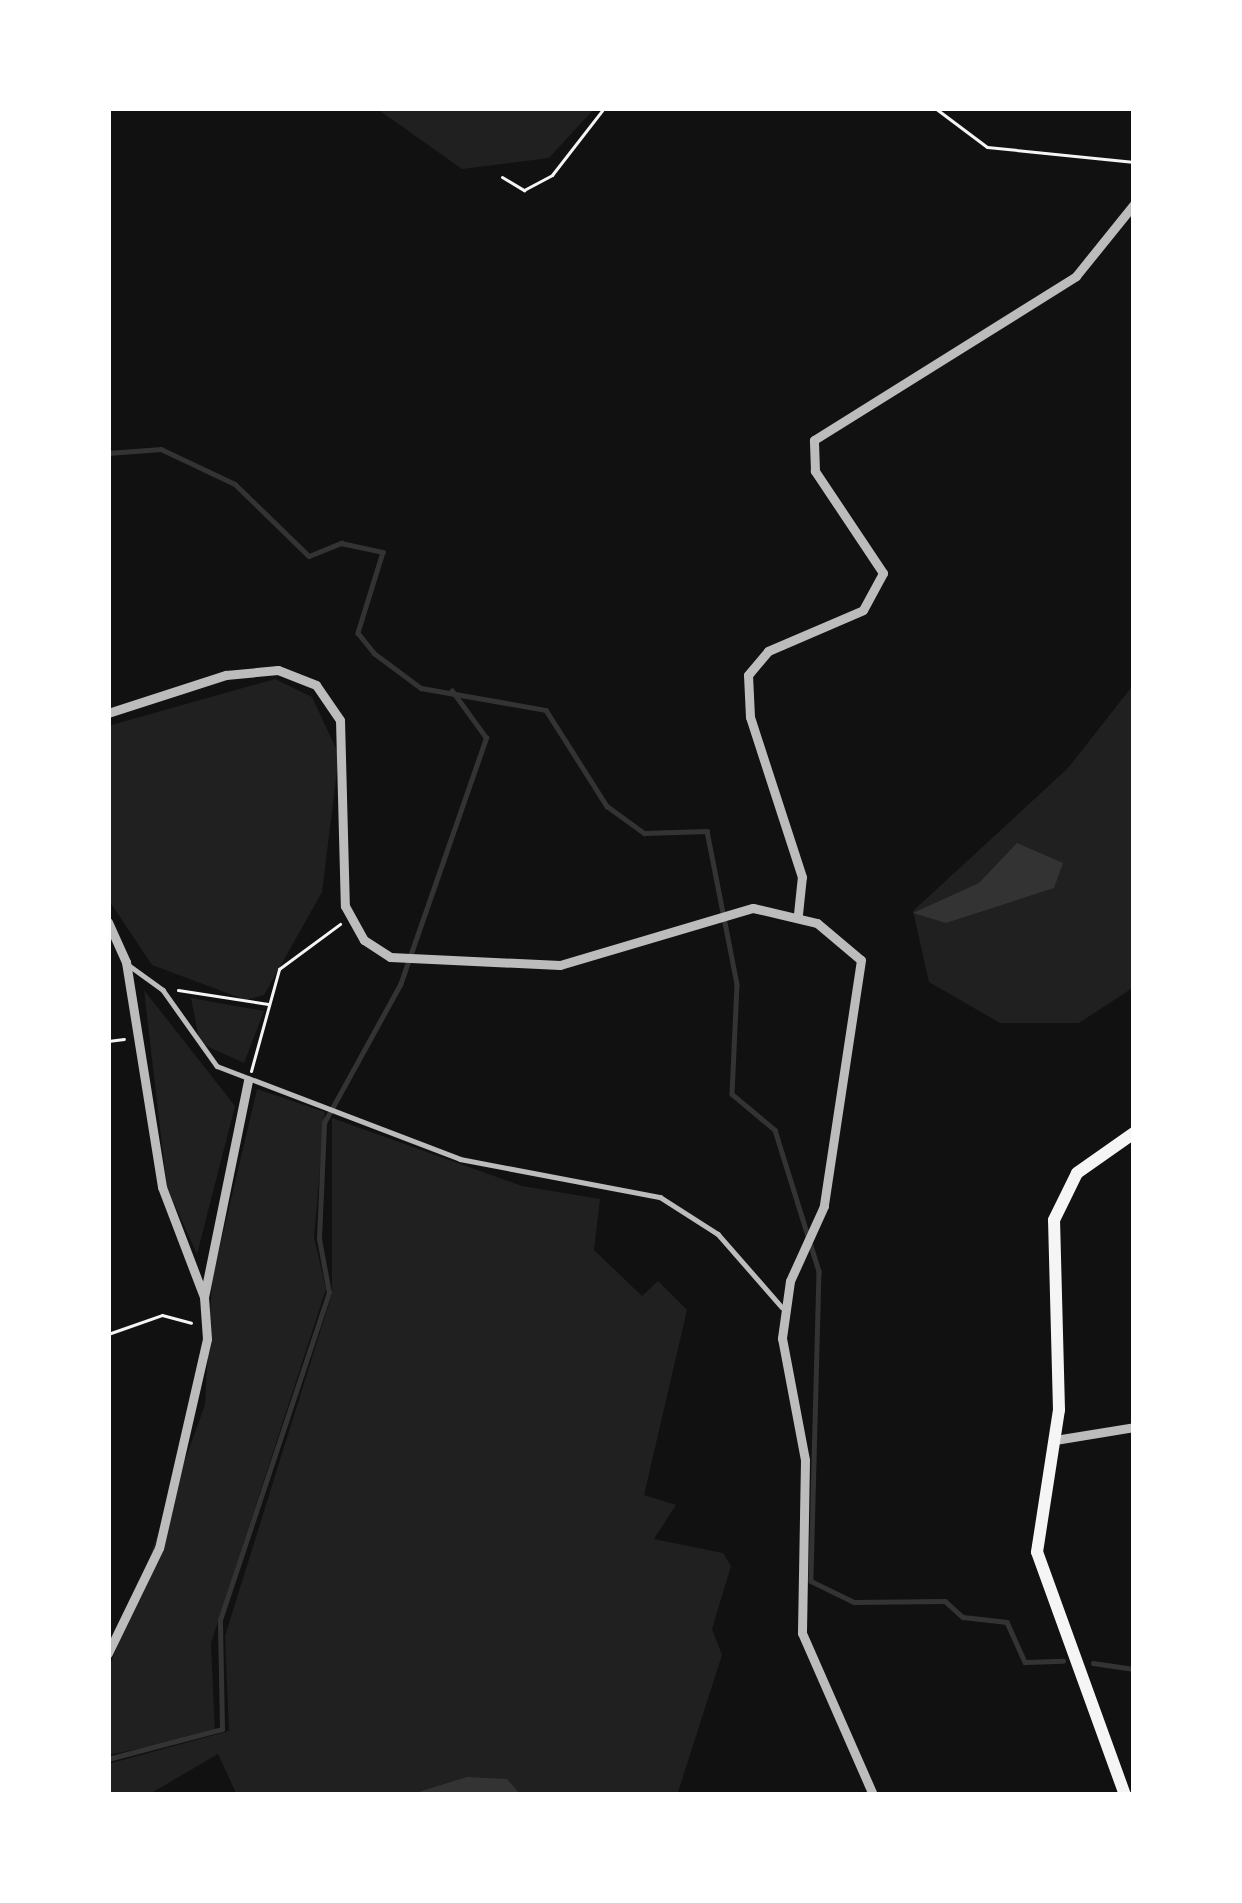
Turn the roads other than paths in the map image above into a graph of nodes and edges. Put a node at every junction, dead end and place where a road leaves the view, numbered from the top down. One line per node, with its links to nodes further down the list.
1 (1134, 204): 3 (street)
2 (108, 713): 3 (street)
3 (798, 914): 9 (street)
4 (108, 922): 5 (street)
5 (126, 962): 6 (lane); 8 (street)
6 (248, 1080): 8 (street); 9 (lane)
7 (1134, 1133): 11 (main road)
8 (203, 1297): 12 (street)
9 (782, 1307): 13 (street)
10 (1134, 1427): 11 (street)
11 (1054, 1439): 14 (main road)
12 (108, 1653)
13 (873, 1795)
14 (1125, 1795)

